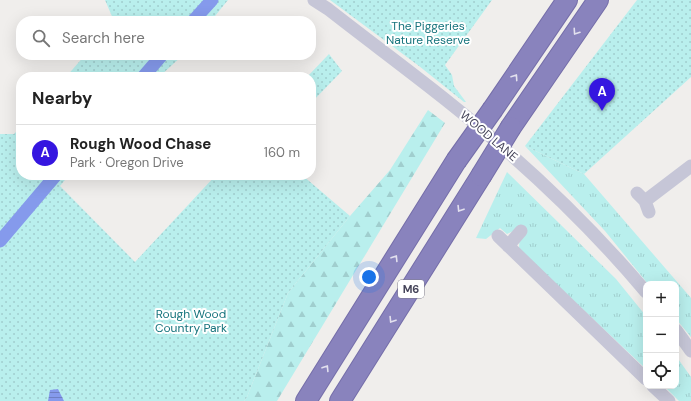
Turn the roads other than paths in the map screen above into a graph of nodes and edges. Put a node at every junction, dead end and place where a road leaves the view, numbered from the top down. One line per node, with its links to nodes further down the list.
1 (314, 0): 9 (street, WOOD LANE)
2 (568, 0): 14 (highway, M6, one-way to 2, bridge)
3 (598, 0): 15 (highway, M6, one-way to 15, bridge)
4 (691, 166): 5 (street)
5 (643, 202)
6 (521, 231): 8 (street)
7 (498, 236): 8 (street)
8 (508, 246): 12 (street)
9 (643, 289)
10 (679, 334): 11 (street)
11 (691, 351)
12 (643, 376)
13 (656, 389): 16 (street)
14 (306, 401)
15 (340, 401)
16 (669, 401)

